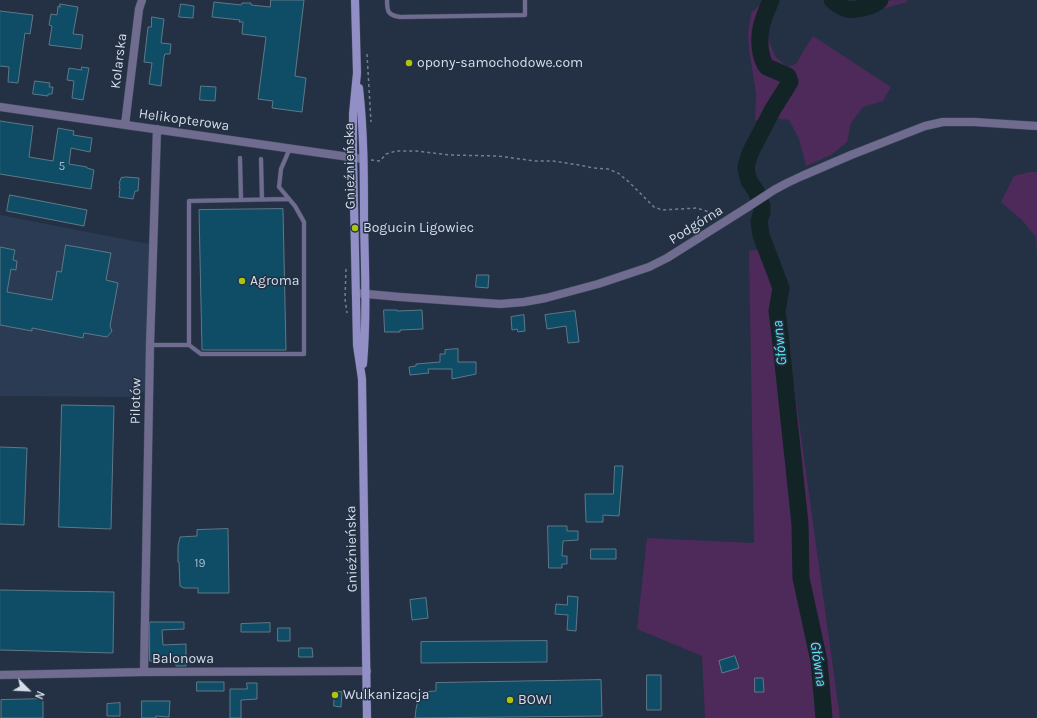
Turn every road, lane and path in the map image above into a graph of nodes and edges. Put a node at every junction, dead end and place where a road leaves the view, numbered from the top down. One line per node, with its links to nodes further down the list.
1 (142, 0): 8 (street, Kolarska)
2 (355, 0): 6 (main road, Gnieźnieńska)
3 (387, 0): 4 (lane)
4 (525, 0)
5 (367, 54): 9 (path)
6 (357, 73): 9 (main road, Gnieźnieńska); 13 (main road, Gnieźnieńska)
7 (0, 108): 8 (street, Helikopterowa)
8 (125, 125): 11 (street, Helikopterowa)
9 (363, 126): 16 (main road, Gnieźnieńska)
10 (1037, 126): 20 (street, Podgórna)
11 (157, 129): 12 (street, Helikopterowa); 25 (street, Pilotów)
12 (290, 148): 13 (street, Helikopterowa); 17 (lane)
13 (353, 157): 16 (street, Helikopterowa); 22 (main road, Gnieźnieńska)
14 (240, 158): 18 (lane)
15 (261, 159): 19 (lane)
16 (363, 159): 20 (path); 23 (main road, Gnieźnieńska)
17 (289, 199): 19 (lane); 26 (lane)
18 (241, 200): 19 (lane); 26 (lane)
19 (262, 200)
20 (717, 227): 23 (street, Podgórna)
21 (346, 264): 24 (path)
22 (356, 293): 23 (street, Podgórna); 24 (main road, Gnieźnieńska)
23 (366, 293): 27 (main road, Gnieźnieńska)
24 (357, 322): 27 (main road, Gnieźnieńska)
25 (150, 345): 26 (lane); 29 (street, Pilotów)
26 (189, 345)
27 (362, 379): 28 (main road, Gnieźnieńska)
28 (367, 671): 29 (street, Balonowa); 31 (main road, Gnieźnieńska)
29 (144, 672): 30 (street, Balonowa)
30 (0, 675)
31 (367, 718)

